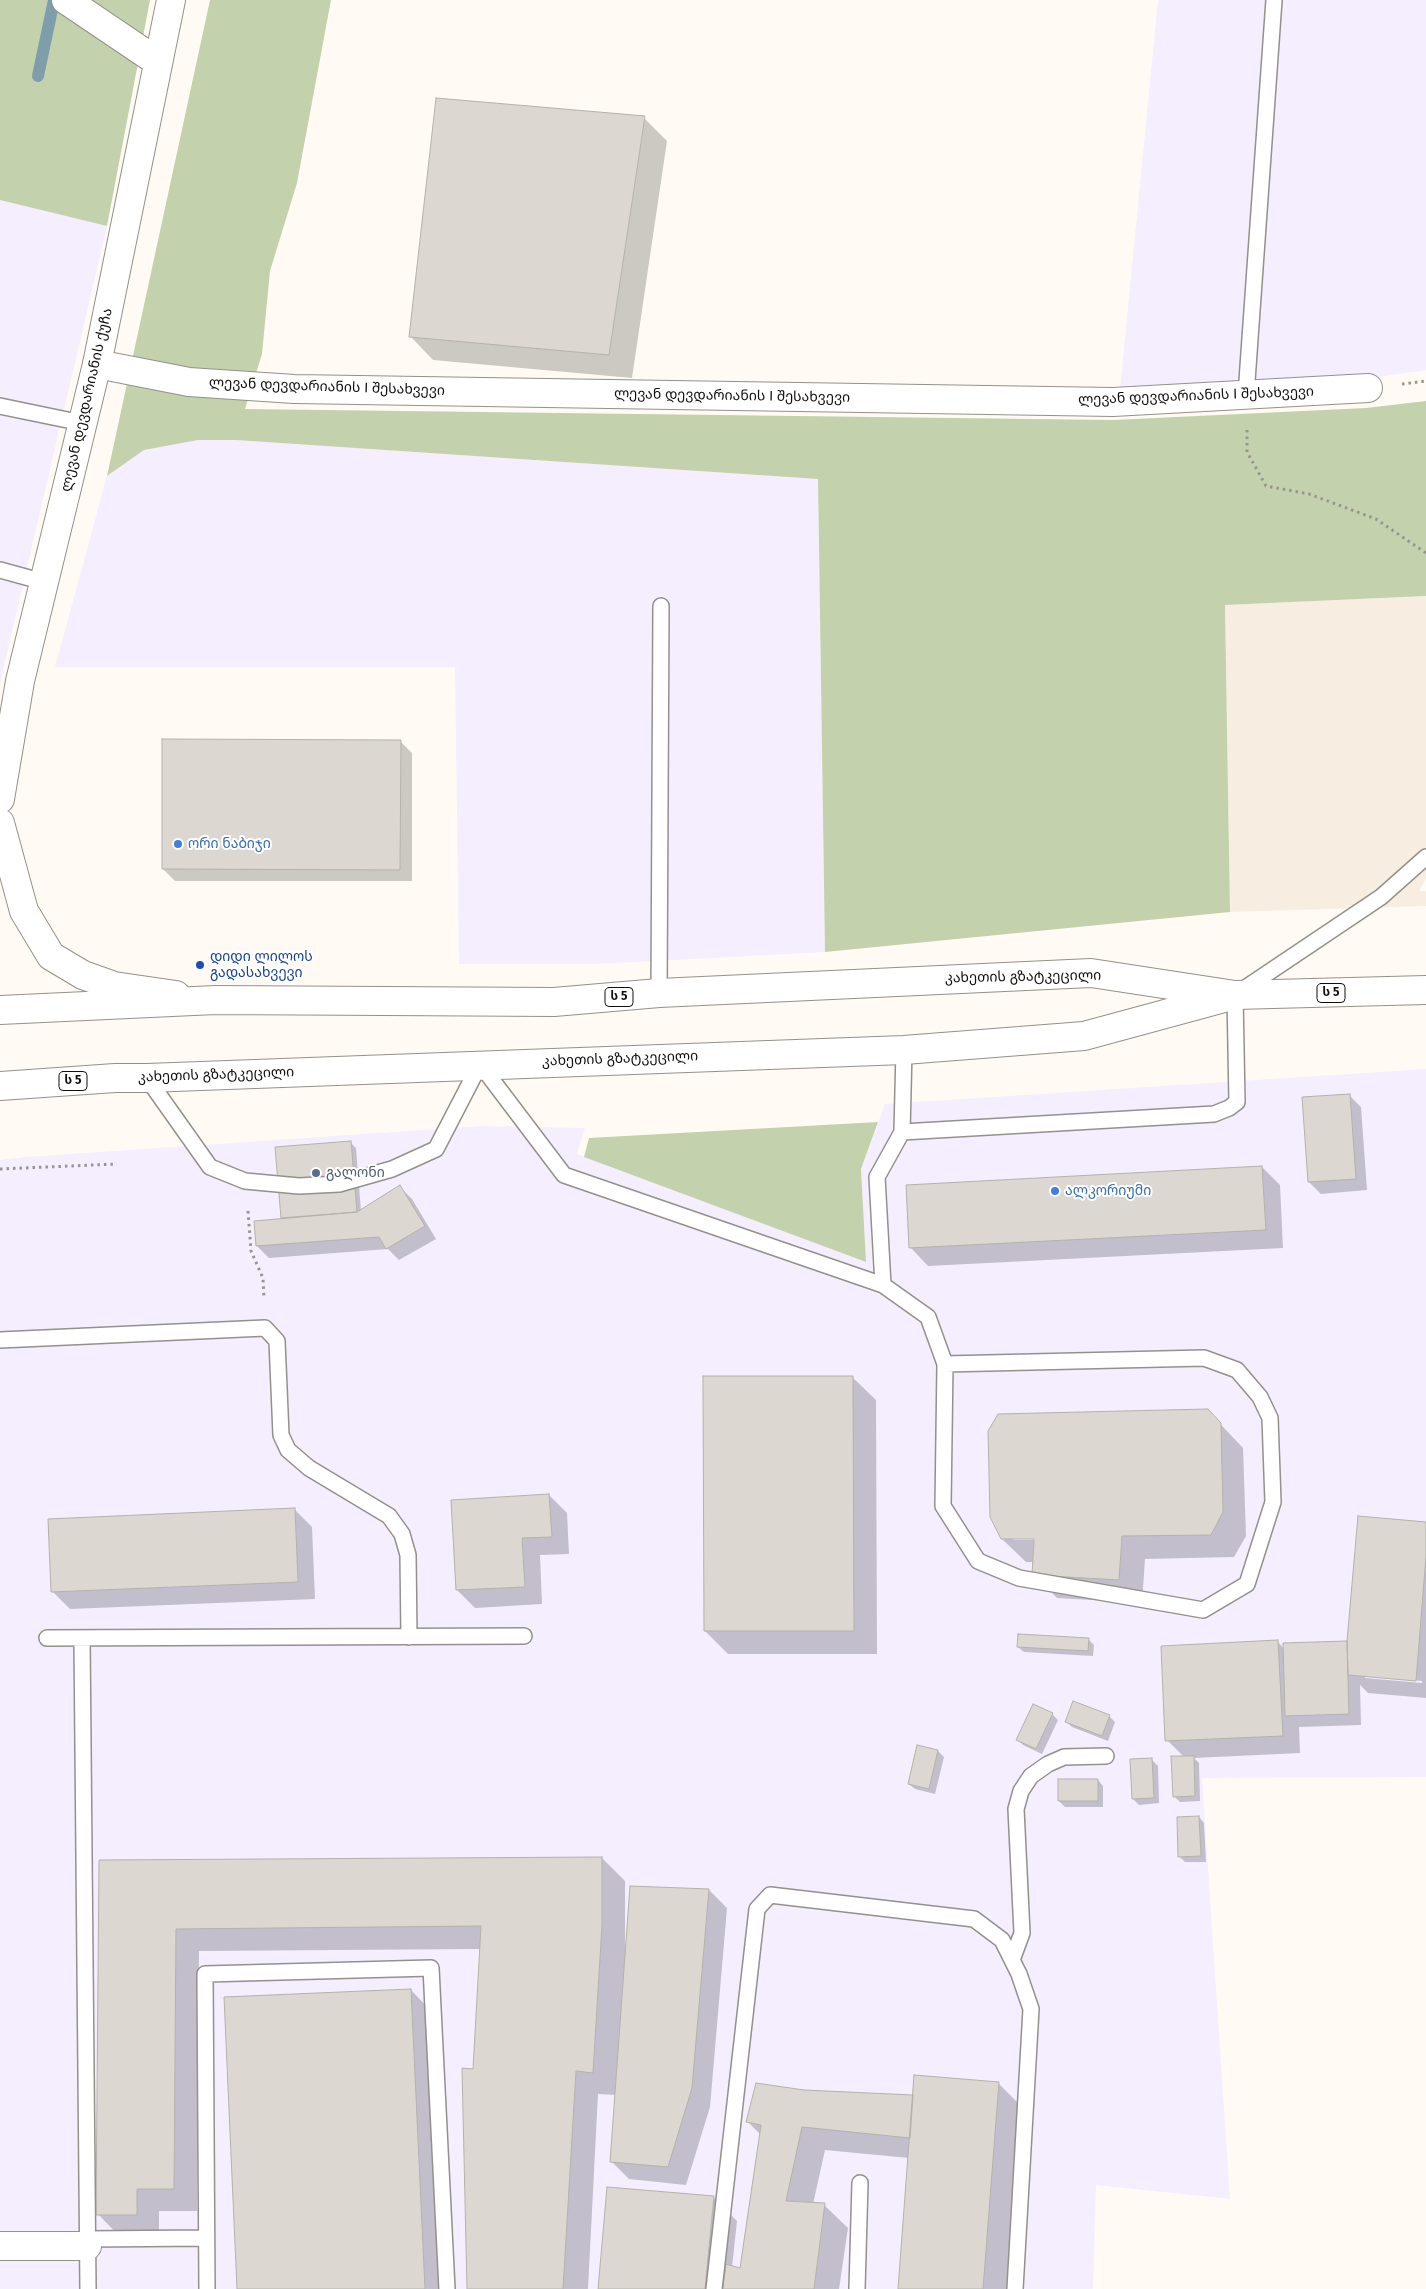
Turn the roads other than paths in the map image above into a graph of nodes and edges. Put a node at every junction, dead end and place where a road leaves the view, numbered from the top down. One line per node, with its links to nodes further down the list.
1 (66, 0): 4 (main road)
2 (171, 0): 4 (main road, ლევან დევდარიანის ქუჩა)
3 (1274, 0): 7 (lane)
4 (158, 62): 5 (main road, ლევან დევდარიანის ქუჩა)
5 (97, 364): 7 (main road, ლევან დევდარიანის I შესახვევი); 9 (main road, ლევან დევდარიანის ქუჩა)
6 (1368, 388): 7 (main road, ლევან დევდარიანის I შესახვევი)
7 (1246, 394)
8 (0, 406): 9 (lane)
9 (82, 423): 11 (main road, ლევან დევდარიანის ქუჩა)
10 (0, 570): 11 (lane)
11 (44, 582): 13 (main road, ლევან დევდარიანის ქუჩა)
12 (661, 606): 18 (lane)
13 (6, 731): 14 (main road, ლევან დევდარიანის ქუჩა)
14 (0, 799)
15 (0, 822): 20 (main road)
16 (1426, 857): 19 (lane)
17 (1426, 990): 19 (main road, კახეთის გზატკეცილი / ს 5)
18 (659, 993): 19 (main road, კახეთის გზატკეცილი / ს 5); 20 (main road, კახეთის გზატკეცილი / ს 5)
19 (1235, 995): 22 (main road, კახეთის გზატკეცილი / ს 5); 26 (lane)
20 (215, 1000): 21 (main road, კახეთის გზატკეცილი / ს 5)
21 (0, 1010)
22 (904, 1050): 23 (main road, კახეთის გზატკეცილი / ს 5); 26 (lane)
23 (480, 1064): 24 (main road, კახეთის გზატკეცილი / ს 5); 24 (lane); 27 (lane)
24 (147, 1078): 25 (main road, კახეთის გზატკეცილი / ს 5)
25 (0, 1086)
26 (902, 1132): 27 (lane)
27 (883, 1285): 29 (lane)
28 (0, 1340): 31 (lane)
29 (945, 1364): 29 (lane)
30 (524, 1636): 31 (lane)
31 (409, 1637): 33 (lane)
32 (47, 1638): 33 (lane)
33 (82, 1638): 38 (lane)
34 (1106, 1756): 35 (lane)
35 (1012, 1960): 43 (lane); 45 (lane)
36 (860, 2183): 44 (lane)
37 (206, 2238): 38 (lane); 41 (lane); 42 (lane)
38 (87, 2242): 39 (main road); 40 (lane)
39 (3, 2251)
40 (88, 2289)
41 (206, 2289)
42 (447, 2289)
43 (714, 2289)
44 (857, 2289)
45 (1015, 2289)

